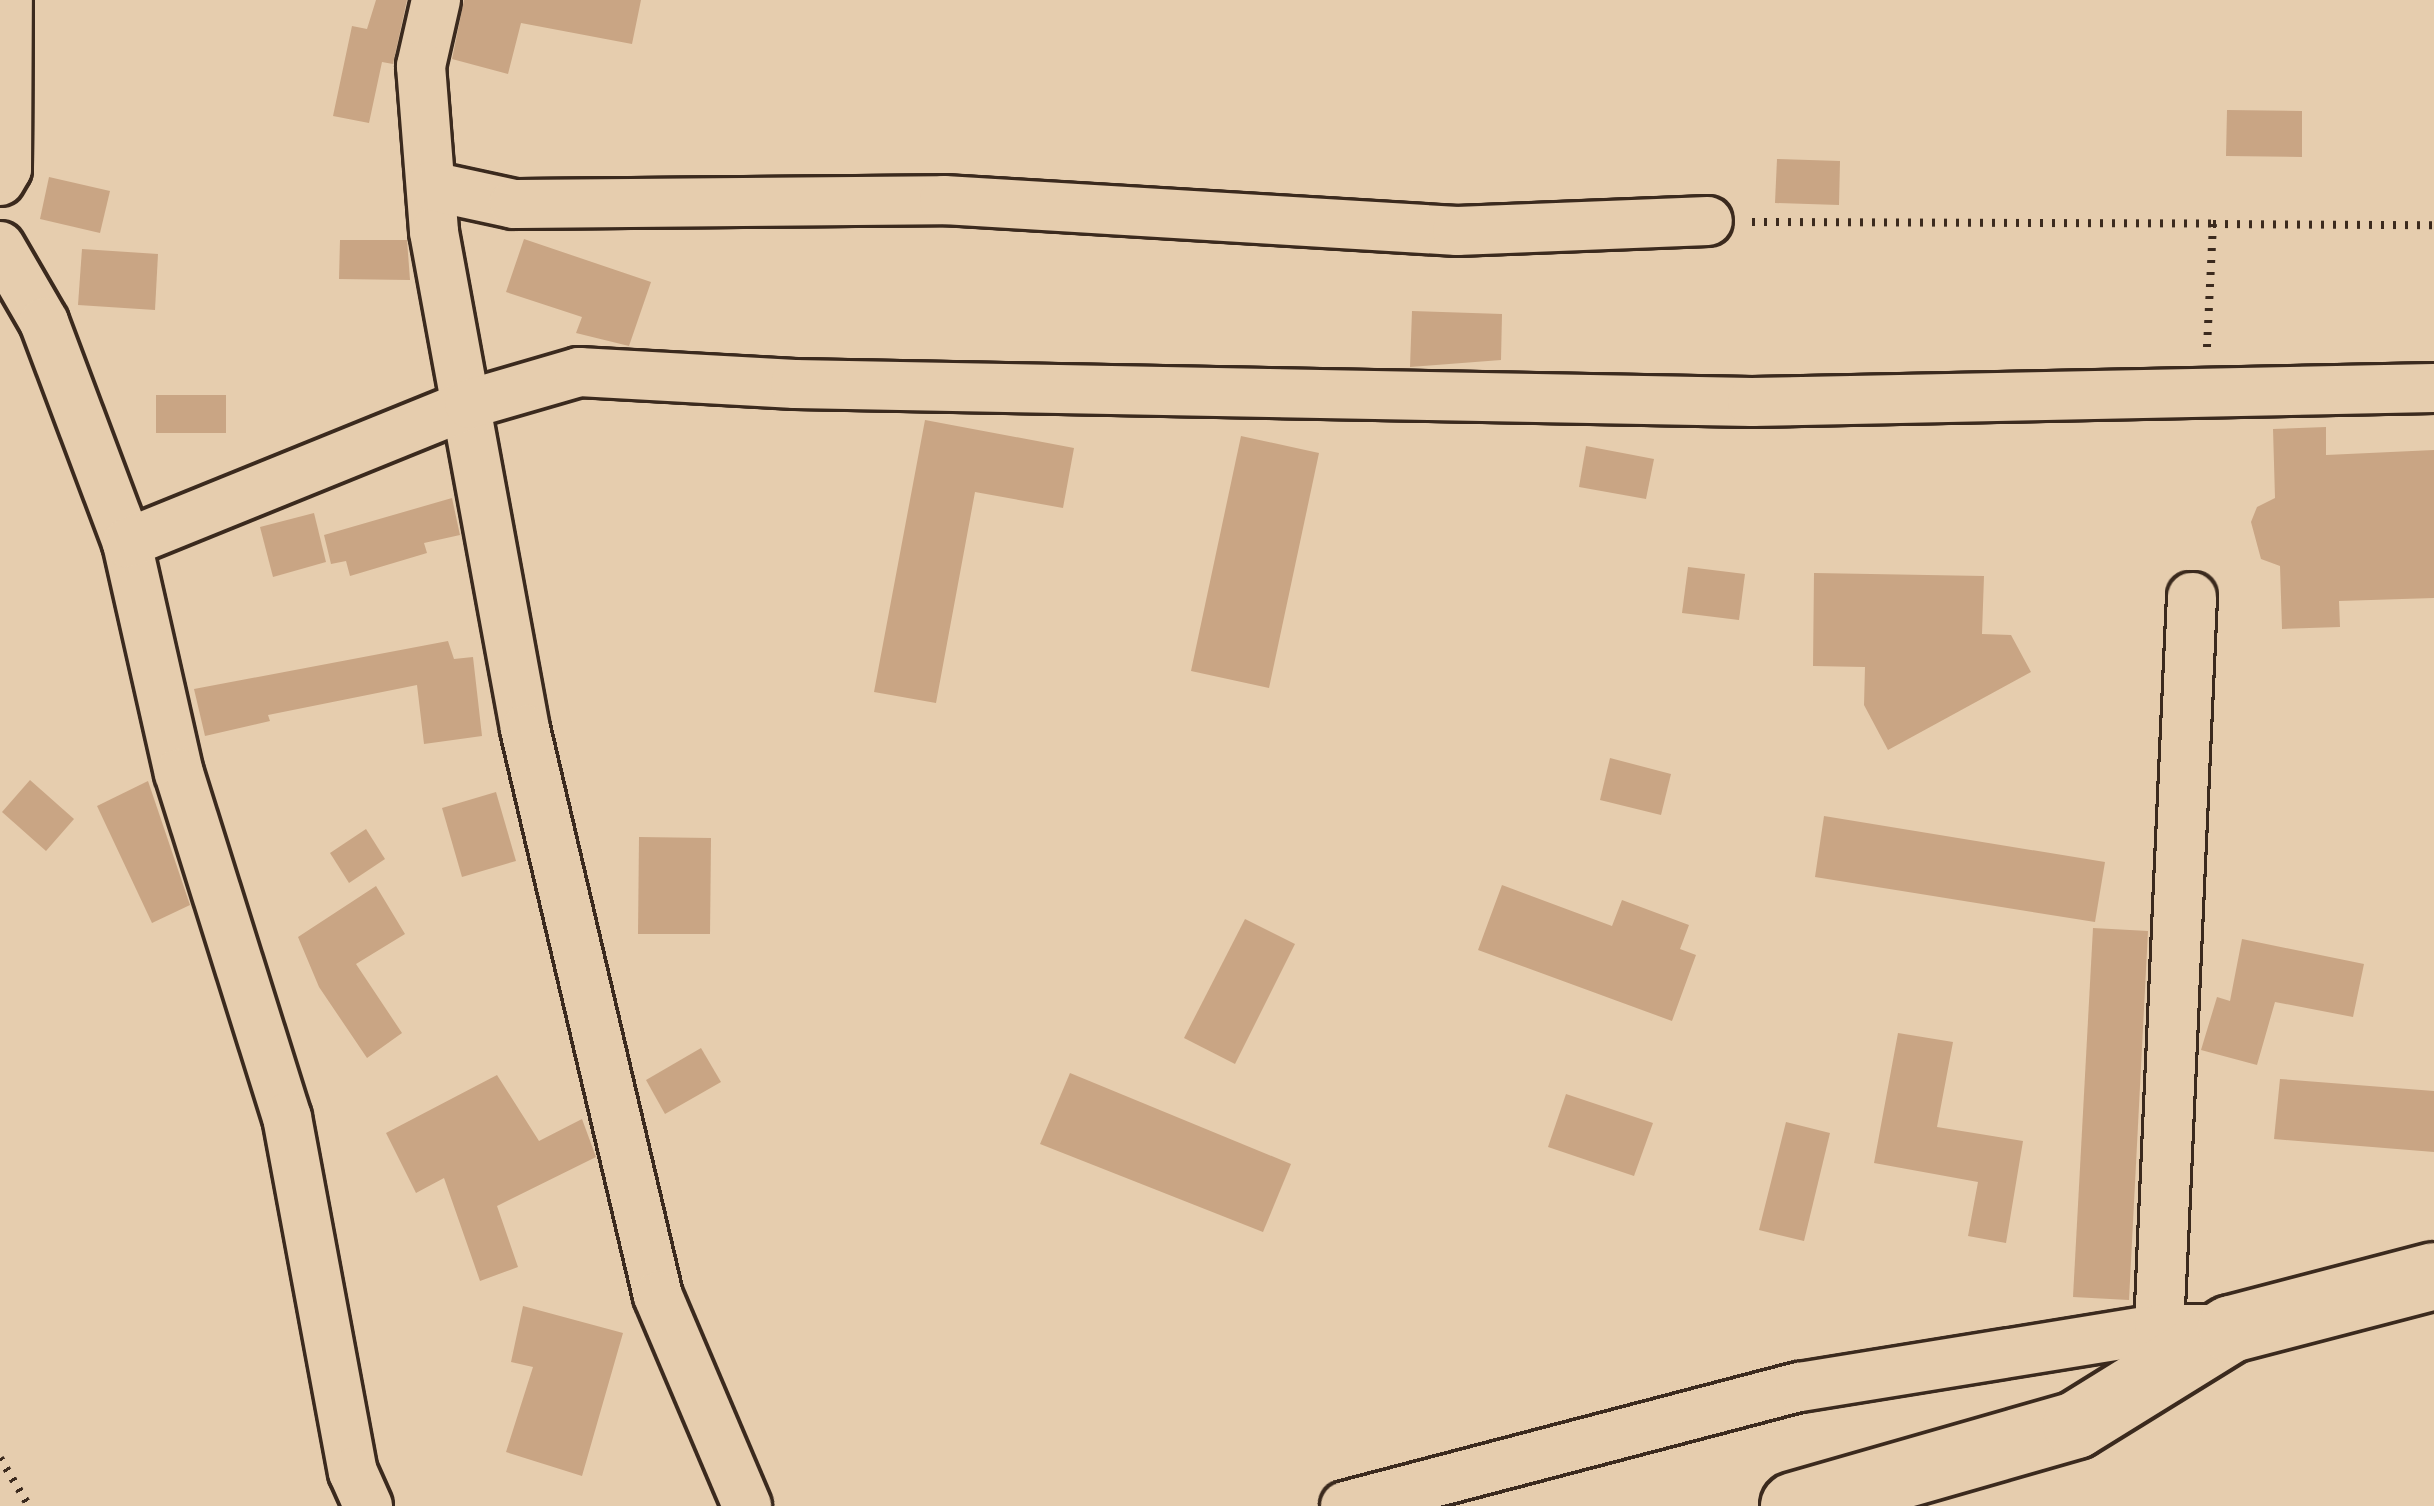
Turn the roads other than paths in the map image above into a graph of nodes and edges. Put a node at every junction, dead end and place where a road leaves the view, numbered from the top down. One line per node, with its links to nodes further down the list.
1 (8, 0): 3 (street)
2 (436, 0): 4 (street)
3 (0, 181)
4 (431, 186): 5 (street); 8 (street)
5 (1708, 221)
6 (0, 246): 9 (street)
7 (2434, 388): 8 (street)
8 (469, 404): 9 (street); 15 (street)
9 (127, 543): 14 (street)
10 (2192, 597): 12 (street)
11 (2434, 1276): 13 (street)
12 (2159, 1329): 13 (street); 16 (street)
13 (2231, 1329): 17 (street)
14 (368, 1506)
15 (747, 1506)
16 (1345, 1506)
17 (1794, 1506)

